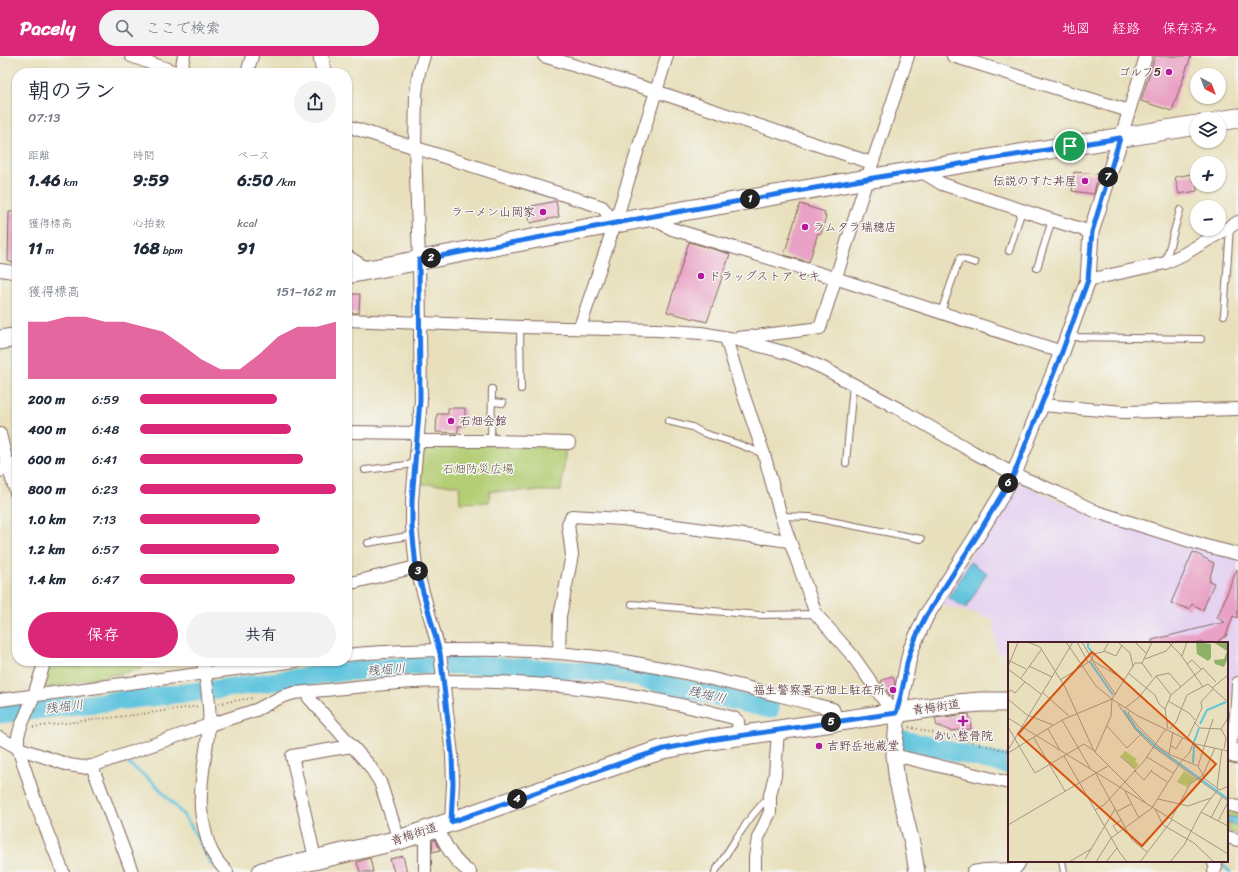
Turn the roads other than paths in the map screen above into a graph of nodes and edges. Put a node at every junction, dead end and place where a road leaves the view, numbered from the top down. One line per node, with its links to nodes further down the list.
1 (131, 56): 11 (street)
2 (184, 56): 12 (street)
3 (252, 56): 13 (street)
4 (321, 56): 14 (street)
5 (424, 56): 22 (street)
6 (544, 56): 15 (street)
7 (667, 56): 15 (street)
8 (908, 56): 24 (street)
9 (953, 56): 16 (street)
10 (1146, 56): 16 (street)
11 (165, 68)
12 (180, 68)
13 (248, 68)
14 (323, 68)
15 (655, 91): 24 (street); 29 (street)
16 (1129, 111): 21 (street)
17 (1238, 118): 18 (main road)
18 (1226, 120)
19 (1190, 126): 21 (main road)
20 (352, 128): 22 (street)
21 (1120, 138): 23 (main road); 31 (street)
22 (415, 147): 29 (street); 34 (street)
23 (919, 170): 24 (main road); 25 (street)
24 (870, 171): 27 (main road); 42 (street)
25 (1022, 210): 28 (street); 32 (lane)
26 (1180, 210): 36 (lane)
27 (648, 217): 29 (main road); 42 (street)
28 (1052, 220): 31 (street); 37 (lane)
29 (615, 223): 34 (main road); 49 (street)
30 (1234, 224): 36 (street); 45 (lane)
31 (1092, 232): 43 (street)
32 (1008, 251)
33 (352, 259): 39 (street)
34 (419, 260): 39 (main road); 47 (street)
35 (975, 263): 44 (lane)
36 (1165, 263): 43 (street)
37 (1037, 268)
38 (0, 270): 40 (street)
39 (369, 270): 41 (main road)
40 (12, 272)
41 (352, 273)
42 (835, 278): 44 (street); 52 (street)
43 (1088, 280): 50 (street)
44 (941, 312): 55 (street)
45 (1224, 315)
46 (352, 320): 47 (street)
47 (419, 323): 48 (street); 66 (street)
48 (520, 327): 49 (street); 57 (lane)
49 (580, 327): 52 (street)
50 (1068, 337): 53 (lane); 55 (street)
51 (12, 338): 54 (main road)
52 (730, 338): 56 (street); 69 (street)
53 (1201, 339)
54 (0, 340)
55 (1062, 352): 61 (street)
56 (852, 384): 70 (lane); 74 (street)
57 (521, 388)
58 (492, 389): 59 (lane)
59 (492, 402): 60 (lane); 67 (lane)
60 (503, 403)
61 (1042, 405): 62 (street); 74 (street)
62 (1238, 409)
63 (668, 421): 69 (lane)
64 (352, 432): 66 (street)
65 (0, 434): 72 (street)
66 (418, 437): 67 (street); 71 (street)
67 (491, 441): 68 (street)
68 (569, 443)
69 (764, 454): 76 (street)
70 (846, 463)
71 (415, 464): 73 (lane); 77 (street)
72 (8, 467): 75 (street)
73 (365, 470)
74 (1014, 474): 81 (street); 99 (street)
75 (12, 479)
76 (781, 516): 78 (lane); 79 (street)
77 (413, 535): 80 (lane); 82 (street)
78 (921, 539)
79 (789, 541): 85 (street); 87 (street)
80 (368, 543)
81 (1238, 554)
82 (416, 567): 83 (street); 86 (street)
83 (352, 583)
84 (632, 604): 85 (lane)
85 (816, 614): 99 (street)
86 (440, 651): 87 (street); 88 (street); 93 (street)
87 (559, 653): 100 (street)
88 (352, 654)
89 (43, 666): 96 (street)
90 (204, 666): 92 (street)
91 (266, 666): 92 (street)
92 (205, 676): 96 (street); 101 (street)
93 (444, 680): 95 (street); 103 (street); 116 (street)
94 (1238, 683): 107 (street)
95 (307, 692): 101 (street); 105 (street)
96 (33, 697): 97 (street); 106 (street)
97 (0, 700)
98 (1008, 702): 99 (main road, 青梅街道)
99 (896, 718): 100 (main road, 青梅街道); 110 (street)
100 (837, 721): 102 (main road, 青梅街道)
101 (209, 725): 111 (street); 127 (street)
102 (778, 730): 103 (main road, 青梅街道); 113 (street)
103 (739, 736): 116 (main road, 青梅街道)
104 (0, 738): 106 (street)
105 (352, 746): 118 (street); 120 (street)
106 (18, 748): 111 (street); 125 (street)
107 (1228, 748)
108 (1228, 750): 109 (main road)
109 (1238, 754)
110 (894, 755): 112 (street); 133 (street)
111 (92, 766): 126 (street)
112 (1008, 782)
113 (770, 795): 131 (lane); 132 (street)
114 (1228, 804): 115 (street)
115 (1238, 807)
116 (438, 827): 118 (main road, 青梅街道); 129 (street); 130 (street)
117 (1228, 837): 119 (street)
118 (399, 840): 120 (main road, 青梅街道)
119 (1238, 840)
120 (315, 860): 124 (main road, 青梅街道)
121 (1020, 862): 134 (street)
122 (1062, 862): 135 (lane)
123 (1213, 862): 136 (street)
124 (284, 870): 128 (main road, 青梅街道)
125 (63, 872)
126 (132, 872)
127 (227, 872)
128 (262, 872)
129 (425, 872)
130 (470, 872)
131 (715, 872)
132 (755, 872)
133 (917, 872)
134 (973, 872)
135 (1064, 872)
136 (1214, 872)

